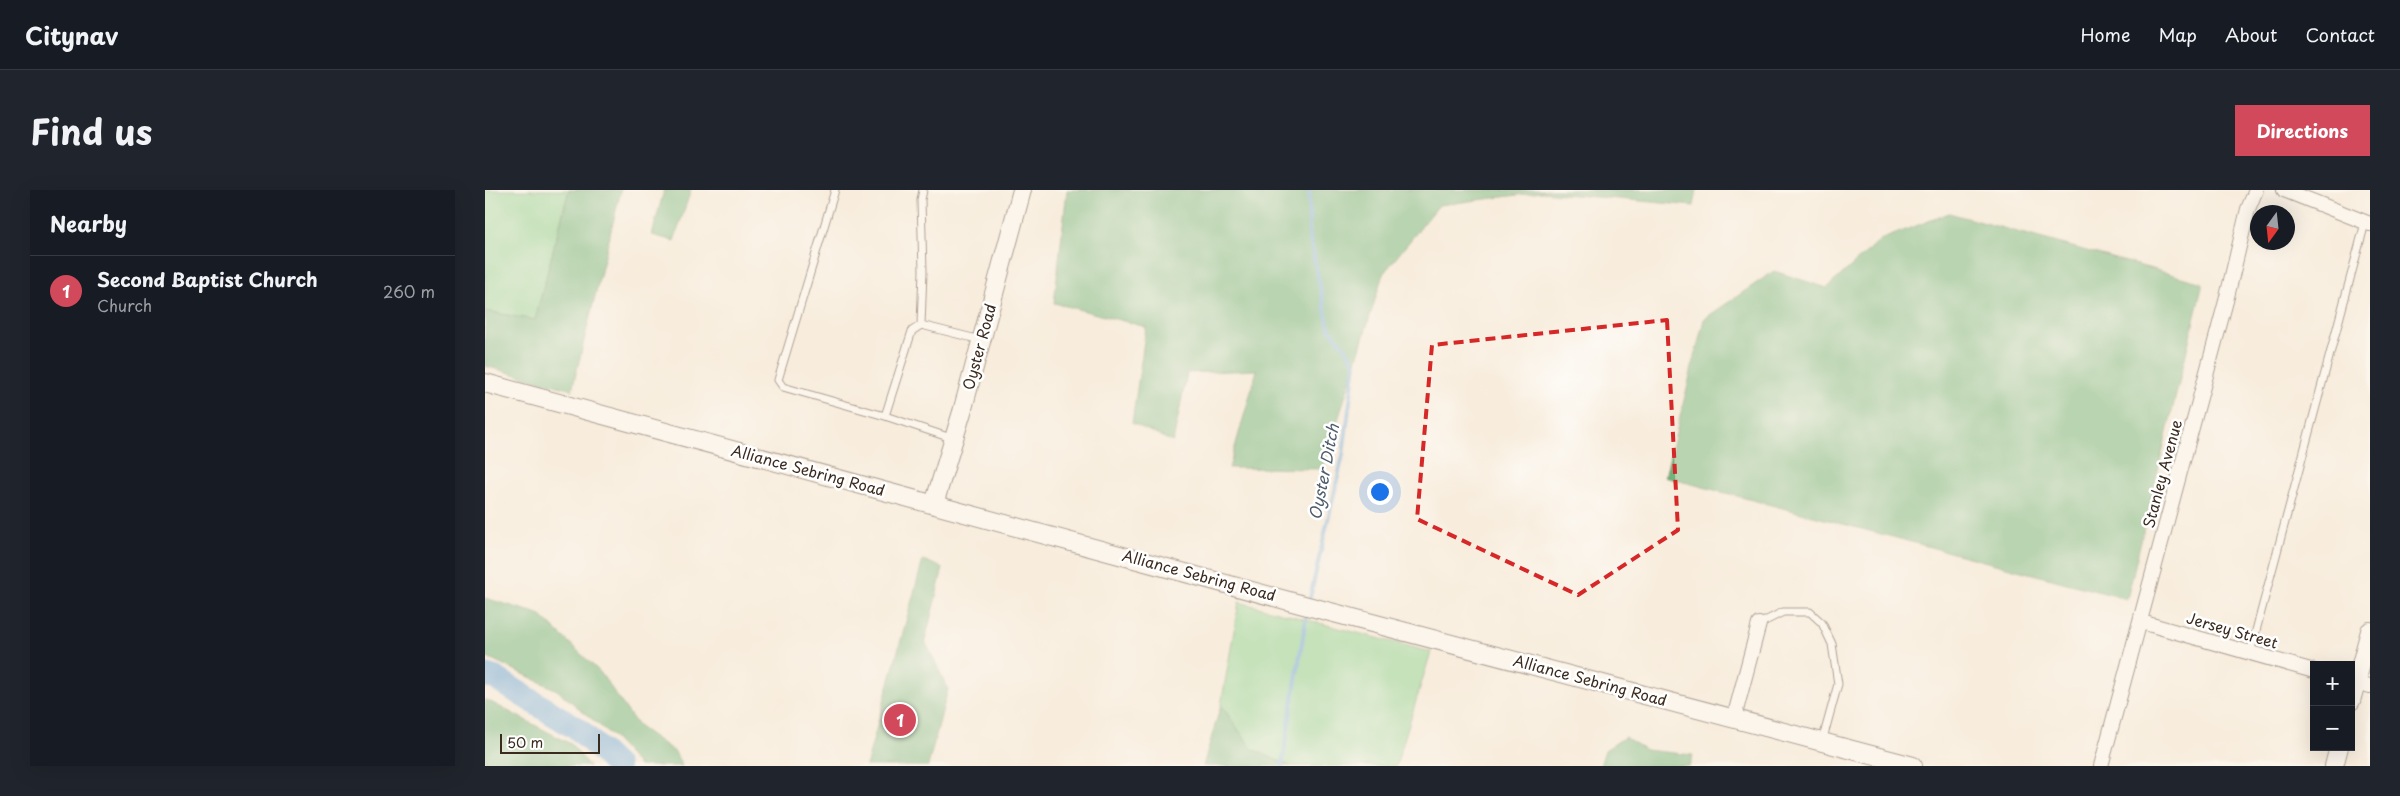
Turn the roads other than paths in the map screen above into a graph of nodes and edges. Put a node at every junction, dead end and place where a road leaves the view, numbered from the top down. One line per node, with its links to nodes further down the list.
1 (835, 190): 10 (lane)
2 (923, 190): 7 (lane)
3 (1022, 190): 8 (street, Oyster Road)
4 (2256, 190): 13 (street, Stanley Avenue)
5 (2284, 190): 6 (street)
6 (2368, 224): 16 (lane)
7 (921, 325): 8 (lane); 10 (lane)
8 (982, 340): 11 (street, Oyster Road)
9 (485, 383): 12 (street, Alliance Sebring Road)
10 (885, 416): 11 (lane)
11 (954, 439): 12 (street, Oyster Road)
12 (934, 504): 19 (street, Alliance Sebring Road)
13 (2141, 622): 16 (street, Jersey Street); 23 (street, Stanley Avenue)
14 (1759, 624): 19 (street); 20 (lane)
15 (2370, 631): 18 (street)
16 (2250, 653): 17 (street, Jersey Street)
17 (2310, 670)
18 (2359, 684)
19 (1734, 718): 20 (street, Alliance Sebring Road)
20 (1822, 742): 22 (street, Alliance Sebring Road)
21 (2338, 751): 24 (street)
22 (1913, 766)
23 (2101, 766)
24 (2334, 766)

